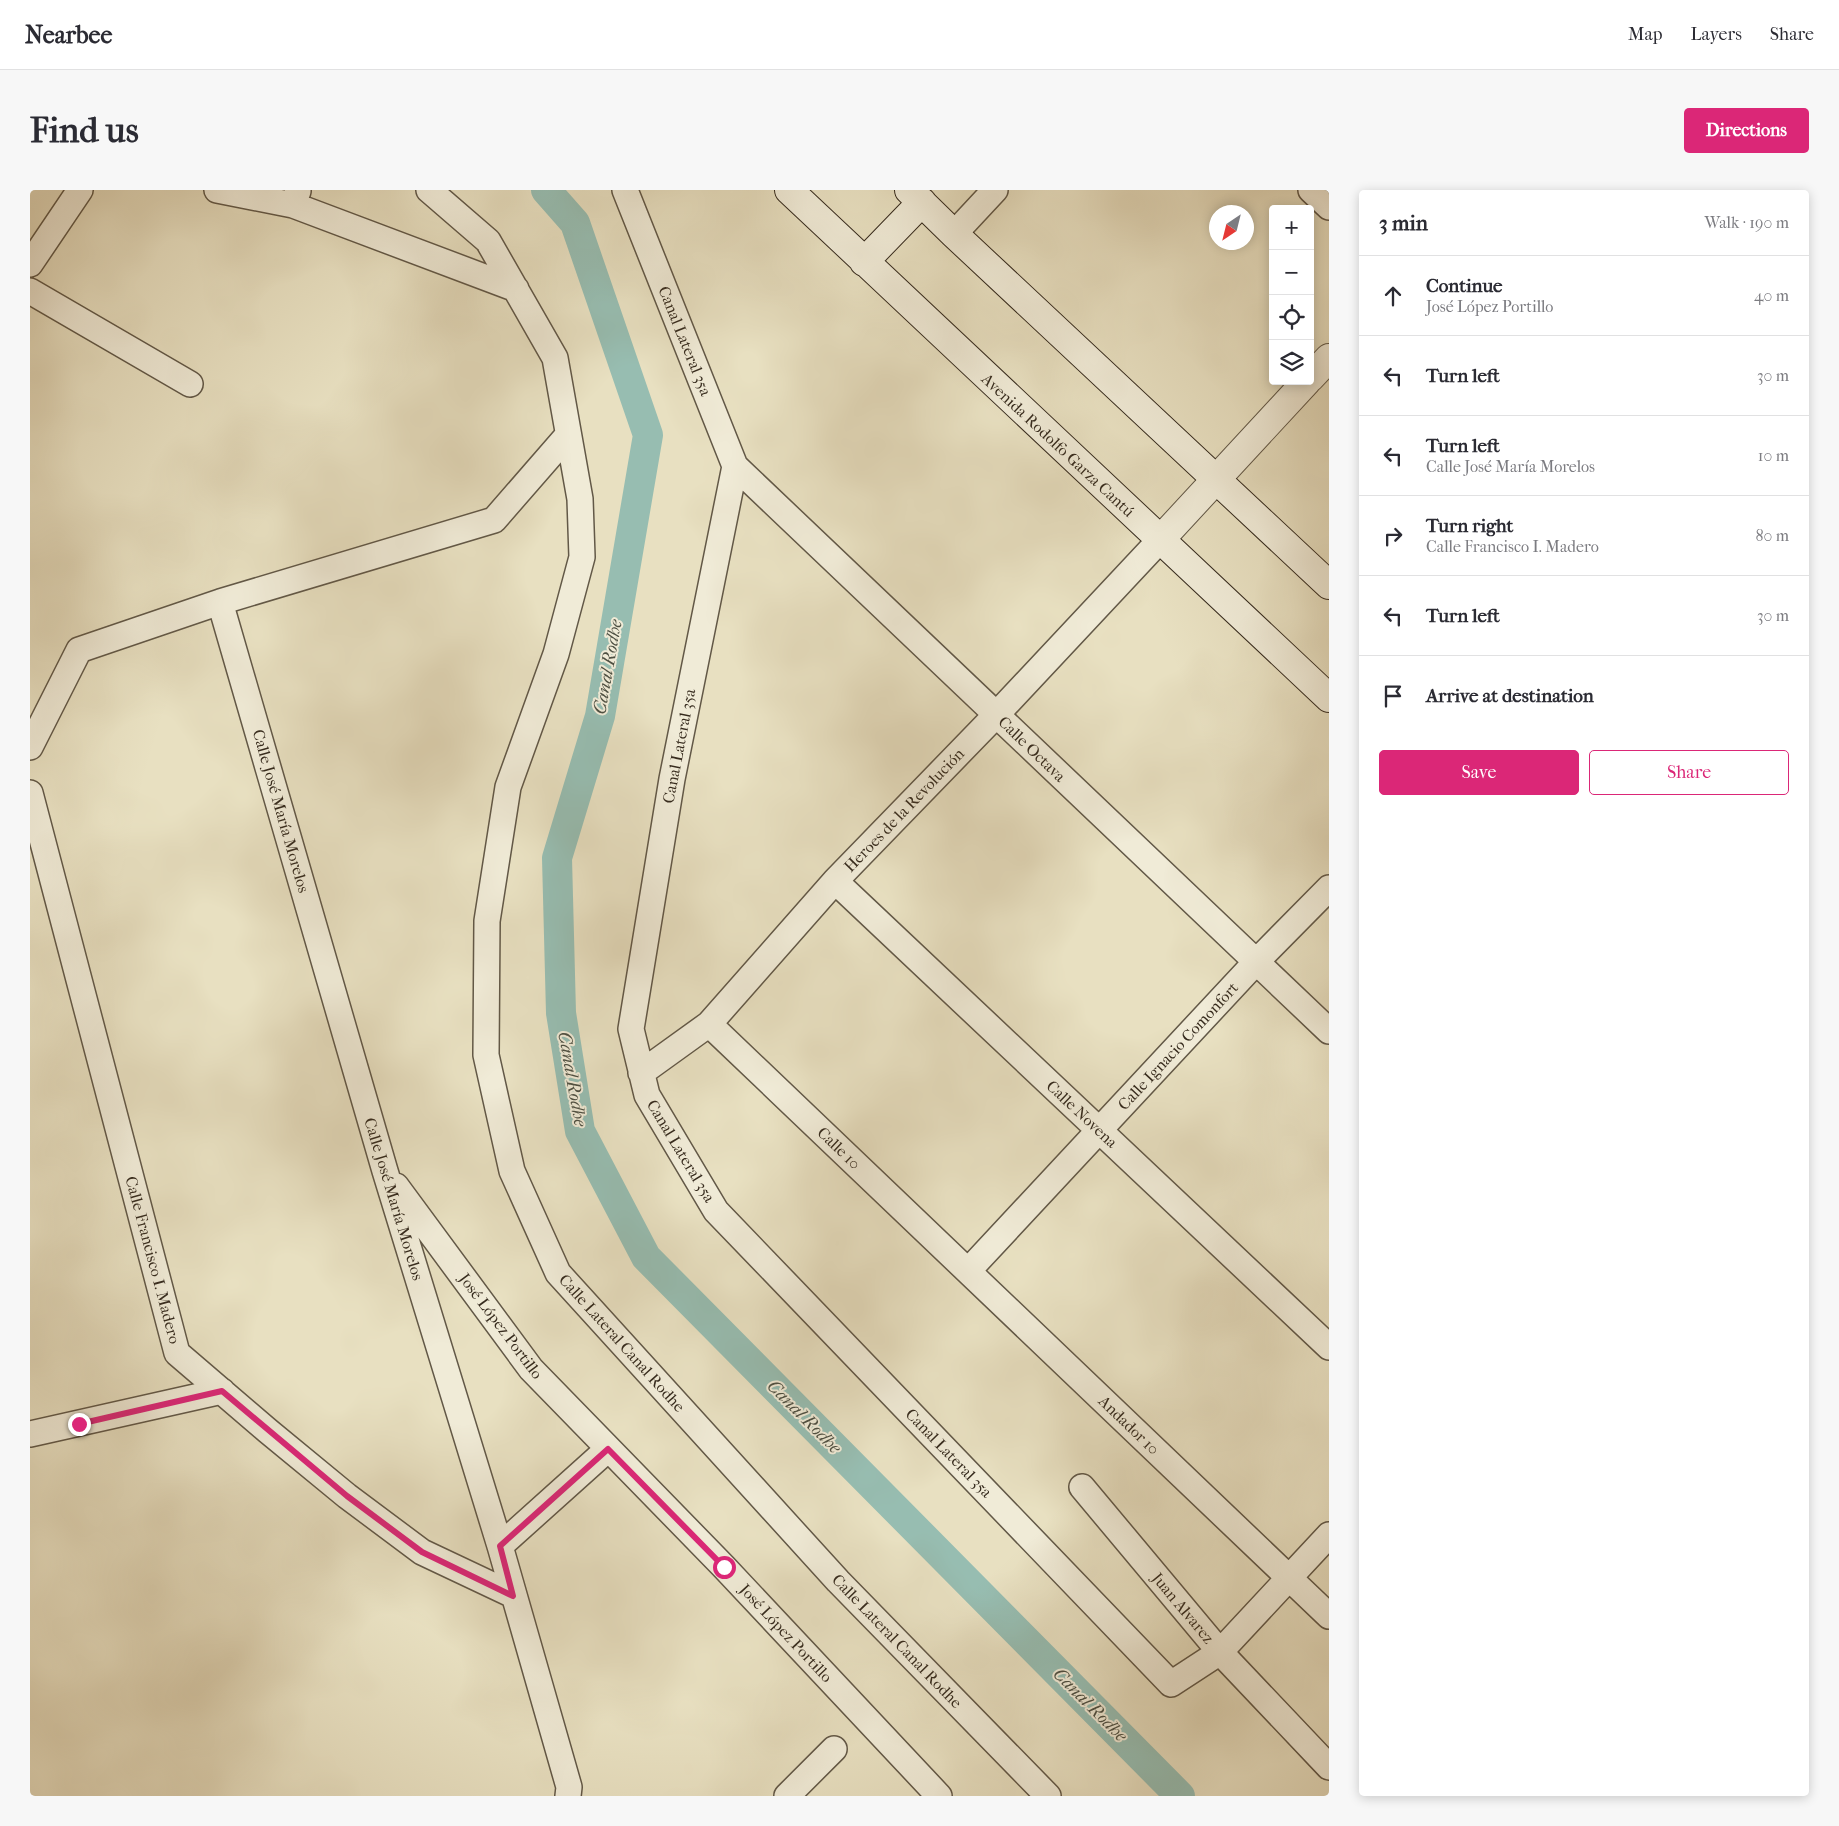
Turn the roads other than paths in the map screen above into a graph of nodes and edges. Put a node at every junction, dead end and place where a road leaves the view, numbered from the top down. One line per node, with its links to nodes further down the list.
1 (80, 190): 13 (street)
2 (217, 190): 9 (street)
3 (428, 190): 14 (street, Calle Lateral Canal Rodhe)
4 (626, 190): 21 (street, Canal Lateral 35a)
5 (789, 190): 12 (main road, Avenida Rodolfo Garza Cantú)
6 (995, 190): 11 (street)
7 (1311, 190): 10 (street)
8 (916, 196): 11 (main road); 12 (main road)
9 (296, 197): 14 (street)
10 (1329, 207)
11 (954, 234): 22 (main road)
12 (864, 262): 23 (main road, Avenida Rodolfo Garza Cantú)
13 (30, 264)
14 (516, 289): 20 (street, Calle Lateral Canal Rodhe)
15 (30, 291): 18 (street)
16 (1329, 358): 17 (main road)
17 (1314, 374)
18 (190, 384)
19 (1303, 385): 22 (main road)
20 (568, 435): 25 (street); 55 (street, Calle Lateral Canal Rodhe)
21 (735, 466): 27 (street, Calle Octava); 35 (street, Canal Lateral 35a)
22 (1217, 478): 23 (main road); 24 (main road)
23 (1160, 540): 26 (main road, Avenida Rodolfo Garza Cantú); 27 (street, Heroes de la Revolución)
24 (1329, 584)
25 (220, 602): 28 (street); 37 (street, Calle José María Morelos)
26 (1329, 698)
27 (996, 715): 30 (street, Heroes de la Revolución); 32 (street, Calle Octava)
28 (30, 747)
29 (30, 793): 40 (street, Calle Francisco I. Madero)
30 (835, 881): 33 (street, Heroes de la Revolución); 36 (street, Calle Novena)
31 (1329, 888): 32 (street, Calle Ignacio Comonfort)
32 (1256, 962): 34 (street, Calle Octava); 36 (street, Calle Ignacio Comonfort)
33 (709, 1024): 35 (street, Heroes de la Revolución); 38 (street, Calle 10)
34 (1329, 1031)
35 (641, 1073): 49 (street, Canal Lateral 35a)
36 (1100, 1131): 38 (street, Calle Ignacio Comonfort); 39 (street, Calle Novena)
37 (386, 1171): 42 (street, José López Portillo); 45 (street, Calle José María Morelos)
38 (968, 1271): 46 (street, Andador 10)
39 (1329, 1347)
40 (222, 1391): 41 (street); 47 (street, Calle Francisco I. Madero)
41 (30, 1434)
42 (608, 1449): 45 (street); 54 (street, José López Portillo)
43 (1082, 1487): 49 (street, Juan Alvarez)
44 (1329, 1535): 46 (street, Juan Alvarez)
45 (500, 1546): 47 (street, Calle José María Morelos)
46 (1289, 1578): 48 (street); 49 (street, Juan Alvarez)
47 (513, 1596): 52 (street, Calle José María Morelos)
48 (1329, 1616)
49 (1220, 1652): 51 (street)
50 (834, 1749): 53 (street)
51 (1329, 1767)
52 (571, 1793)
53 (787, 1796)
54 (939, 1796)
55 (1048, 1796)

